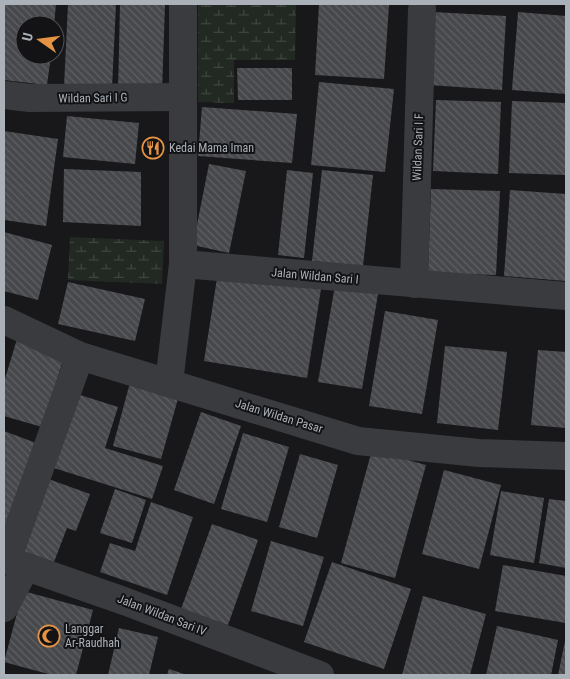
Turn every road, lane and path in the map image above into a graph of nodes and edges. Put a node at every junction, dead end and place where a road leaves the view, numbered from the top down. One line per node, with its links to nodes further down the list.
1 (183, 4): 4 (street)
2 (422, 9): 6 (street, Wildan Sari I F)
3 (4, 95): 4 (street, Wildan Sari I G)
4 (182, 97): 5 (street)
5 (183, 264): 6 (street, Jalan Wildan Sari I); 10 (street)
6 (414, 284): 7 (street, Jalan Wildan Sari I)
7 (566, 296)
8 (4, 320): 9 (street, Jalan Wildan Pasar)
9 (80, 356): 10 (street, Jalan Wildan Pasar); 12 (street)
10 (169, 383): 11 (street, Jalan Wildan Pasar)
11 (566, 456)
12 (12, 562): 13 (street); 14 (street, Jalan Wildan Sari IV)
13 (4, 608)
14 (320, 675)

